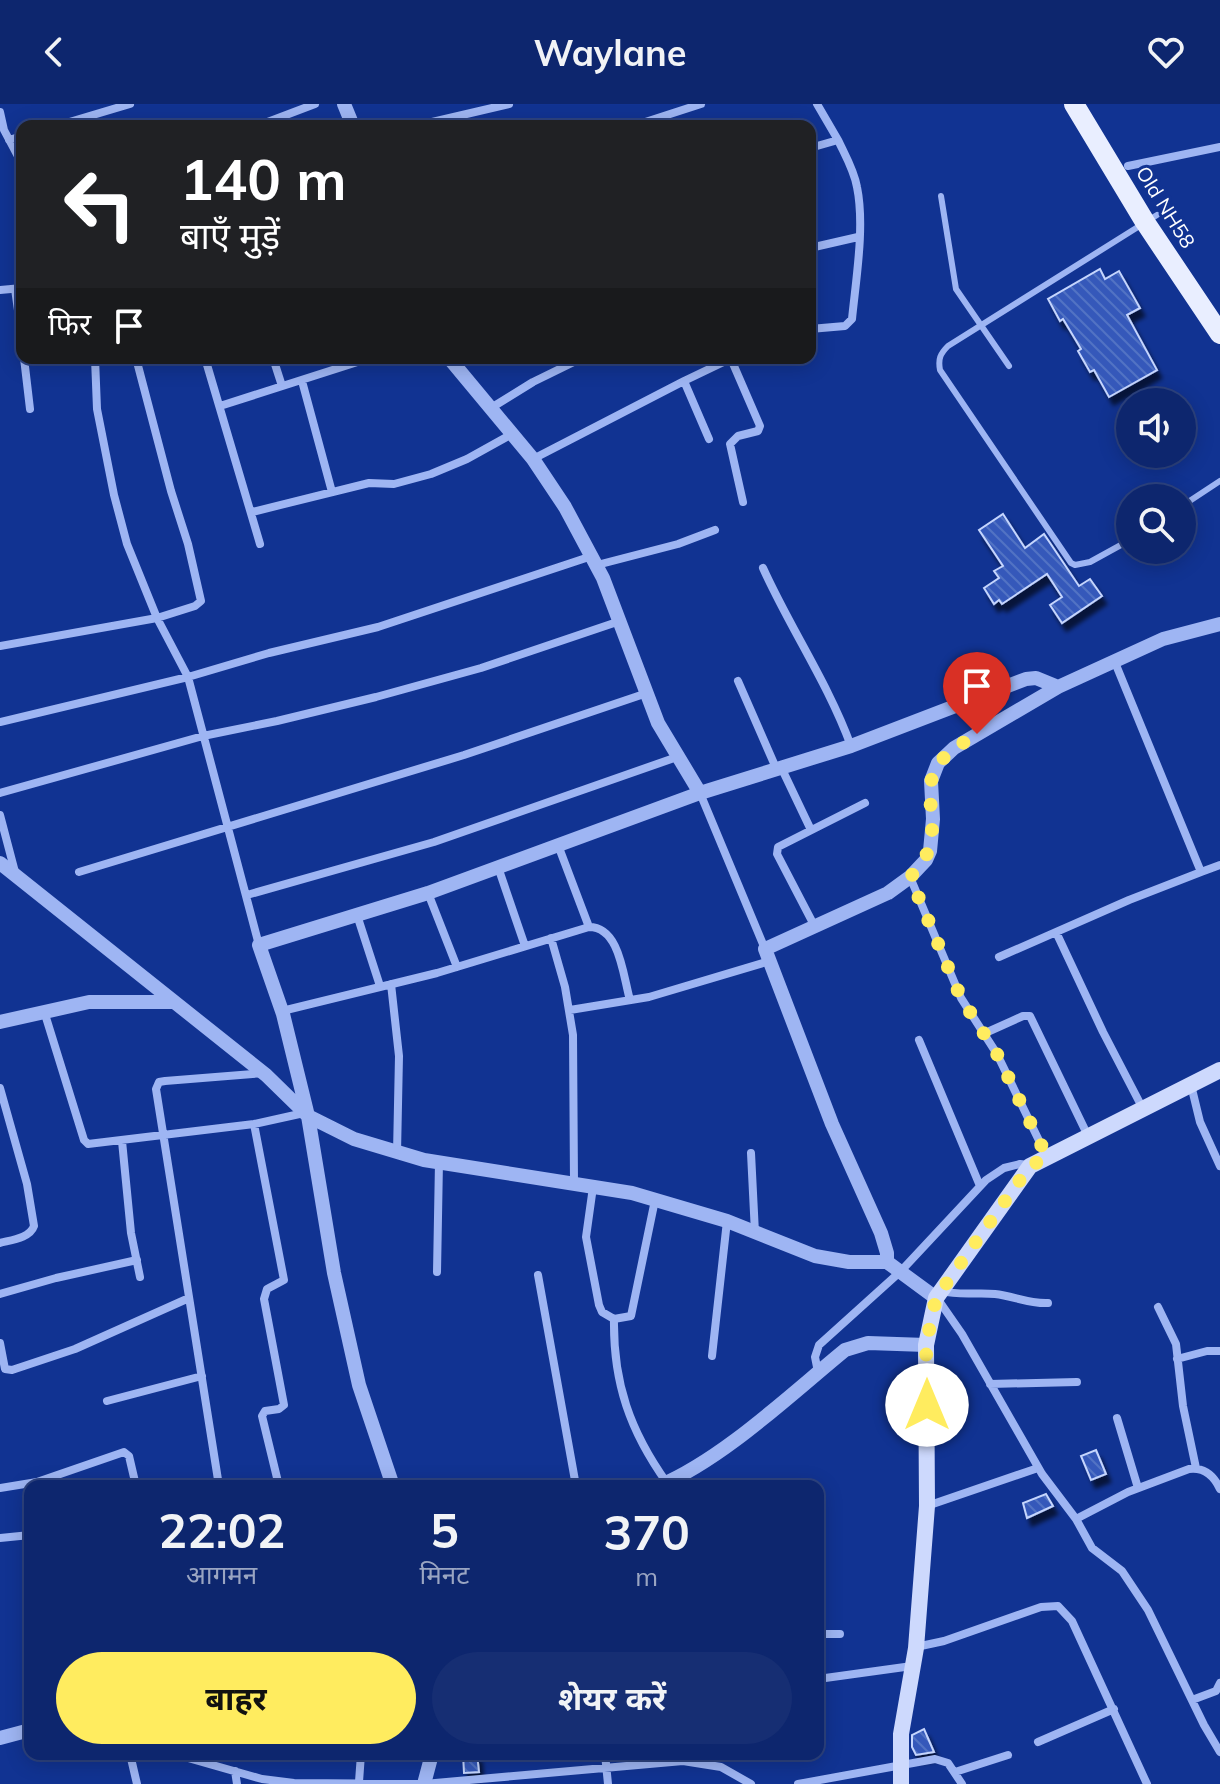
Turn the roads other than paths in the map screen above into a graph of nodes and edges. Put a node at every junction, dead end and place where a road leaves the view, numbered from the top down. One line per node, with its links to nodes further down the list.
1 (130, 104): 9 (street)
2 (315, 104): 10 (street)
3 (509, 104): 11 (street)
4 (701, 104): 12 (street)
5 (817, 104): 16 (street)
6 (1074, 104): 22 (main road, Old NH58)
7 (1090, 104): 20 (main road, Old NH58)
8 (0, 112): 13 (street)
9 (76, 120)
10 (273, 120)
11 (441, 120)
12 (652, 120)
13 (2, 130): 15 (street)
14 (16, 138): 15 (street)
15 (9, 140): 19 (street)
16 (838, 140): 17 (street); 23 (street)
17 (816, 146)
18 (1220, 147): 20 (street)
19 (16, 153)
20 (1128, 166): 22 (main road, Old NH58)
21 (941, 196): 26 (lane)
22 (1151, 218): 25 (main road, Old NH58); 26 (lane); 28 (main road, Old NH58)
23 (858, 237): 24 (street); 27 (street)
24 (816, 247)
25 (1220, 309)
26 (980, 325): 39 (lane); 56 (lane)
27 (816, 328)
28 (1220, 334)
29 (25, 364): 45 (street)
30 (95, 364): 59 (street)
31 (138, 364): 59 (street)
32 (207, 364): 43 (street)
33 (275, 364): 42 (street)
34 (352, 364): 40 (street)
35 (454, 364): 44 (street)
36 (570, 364): 44 (street)
37 (719, 364): 41 (street)
38 (734, 364): 52 (street)
39 (1009, 366)
40 (302, 381): 42 (street); 50 (street)
41 (684, 381): 47 (street); 48 (street)
42 (282, 386): 43 (street)
43 (220, 406): 53 (street)
44 (491, 408): 46 (street)
45 (30, 409)
46 (512, 434): 48 (street); 50 (street)
47 (709, 439)
48 (533, 459): 57 (street)
49 (1220, 481): 51 (lane)
50 (332, 492): 53 (street)
51 (1196, 497)
52 (743, 502)
53 (252, 512): 55 (street)
54 (715, 530): 57 (street)
55 (260, 544)
56 (1116, 548)
57 (595, 560): 60 (street); 64 (street)
58 (763, 568): 70 (street)
59 (157, 618): 62 (street); 64 (street)
60 (620, 621): 67 (street); 69 (street)
61 (1220, 624): 63 (street)
62 (0, 646)
63 (1114, 660): 66 (street); 84 (street)
64 (188, 677): 68 (street); 69 (street)
65 (738, 681): 72 (street)
66 (1058, 687): 70 (street); 86 (street)
67 (647, 693): 71 (street); 77 (street)
68 (0, 722)
69 (203, 736): 73 (street); 77 (street)
70 (851, 746): 72 (street)
71 (677, 757): 74 (street); 88 (street)
72 (779, 768): 74 (street); 78 (street)
73 (0, 793)
74 (700, 793): 79 (street); 96 (street)
75 (865, 803): 78 (street)
76 (0, 815): 85 (street)
77 (230, 828): 83 (street); 88 (street)
78 (811, 830): 91 (street)
79 (558, 845): 82 (street); 90 (street)
80 (0, 863): 85 (street)
81 (1220, 865): 84 (street)
82 (498, 867): 87 (street); 95 (street)
83 (79, 872)
84 (1201, 872): 92 (street)
85 (16, 876): 102 (street)
86 (910, 877): 91 (street); 107 (street)
87 (428, 893): 89 (street); 98 (street)
88 (247, 895): 94 (street)
89 (357, 915): 94 (street); 100 (street)
90 (589, 927): 93 (street); 101 (street)
91 (815, 927): 96 (street)
92 (1056, 932): 97 (street); 113 (street)
93 (551, 938): 95 (street); 103 (street)
94 (259, 945): 105 (street)
95 (525, 946): 98 (street)
96 (768, 955): 101 (street); 133 (street)
97 (999, 957)
98 (457, 967): 99 (street)
99 (391, 984): 100 (street); 119 (street)
100 (380, 986): 105 (street)
101 (630, 1000): 103 (street)
102 (174, 1002): 104 (street); 110 (street)
103 (570, 1010): 125 (street)
104 (44, 1011): 106 (street); 118 (street)
105 (282, 1011): 114 (street)
106 (0, 1022)
107 (983, 1034): 117 (street); 121 (street)
108 (919, 1040): 126 (street)
109 (1220, 1070): 111 (main road)
110 (264, 1073): 114 (street); 116 (street)
111 (1191, 1085): 113 (main road); 124 (street)
112 (0, 1088): 131 (street)
113 (1143, 1109): 117 (main road)
114 (306, 1114): 115 (street); 119 (street); 161 (street)
115 (254, 1124): 116 (street); 160 (street)
116 (162, 1136): 118 (street); 140 (street)
117 (1088, 1136): 121 (main road)
118 (122, 1141): 132 (street)
119 (397, 1153): 122 (street)
120 (751, 1153): 130 (street)
121 (1047, 1157): 123 (main road)
122 (439, 1162): 125 (street); 135 (street)
123 (1030, 1166): 126 (street); 139 (main road)
124 (1220, 1166)
125 (574, 1183): 127 (street)
126 (980, 1186): 134 (street)
127 (593, 1187): 128 (street); 143 (street)
128 (655, 1200): 129 (street); 143 (street)
129 (727, 1221): 130 (street); 147 (street)
130 (755, 1233): 133 (street)
131 (0, 1243)
132 (137, 1260): 137 (street); 138 (street)
133 (887, 1262): 134 (street)
134 (901, 1271): 139 (street); 149 (street)
135 (437, 1272)
136 (538, 1275): 162 (street)
137 (140, 1277)
138 (0, 1294)
139 (939, 1294): 141 (street); 145 (main road); 152 (street)
140 (189, 1298): 144 (street); 150 (street)
141 (1048, 1303)
142 (1158, 1307): 148 (street)
143 (614, 1319): 163 (street)
144 (0, 1343)
145 (926, 1345): 149 (street); 169 (main road)
146 (1220, 1351): 148 (street)
147 (712, 1356)
148 (1177, 1359): 156 (street)
149 (818, 1372): 164 (street)
150 (202, 1376): 153 (street); 159 (street)
151 (1077, 1382): 152 (street)
152 (990, 1384): 155 (street)
153 (107, 1401)
154 (1117, 1418): 167 (street)
155 (1038, 1468): 169 (street); 170 (street)
156 (1196, 1468): 167 (street); 168 (street)
157 (43, 1480): 158 (street)
158 (135, 1480)
159 (218, 1480)
160 (278, 1480)
161 (391, 1480)
162 (575, 1480)
163 (661, 1480)
164 (671, 1480)
165 (24, 1484): 166 (street)
166 (0, 1488)
167 (1138, 1488): 170 (street)
168 (1220, 1489)
169 (927, 1506): 175 (main road)
170 (1076, 1519): 179 (street)
171 (24, 1536): 172 (street)
172 (0, 1538)
173 (824, 1634): 174 (street)
174 (840, 1634)
175 (916, 1648): 176 (main road); 180 (street)
176 (913, 1666): 177 (street); 192 (main road)
177 (824, 1678)
178 (1220, 1683): 179 (street)
179 (1192, 1700): 184 (street)
180 (1114, 1709): 183 (street); 206 (street)
181 (24, 1732): 182 (street)
182 (0, 1738)
183 (1038, 1742)
184 (1220, 1752)
185 (1008, 1755): 195 (street)
186 (131, 1760): 198 (street)
187 (196, 1760): 194 (street)
188 (360, 1760): 197 (street)
189 (430, 1760): 200 (street)
190 (606, 1760): 193 (street)
191 (683, 1761): 193 (street); 202 (street)
192 (900, 1765): 195 (street); 203 (street); 204 (main road)
193 (607, 1768): 196 (street); 201 (street)
194 (235, 1771): 197 (street); 199 (street)
195 (955, 1772): 205 (street)
196 (490, 1781): 200 (street)
197 (355, 1783): 200 (street)
198 (137, 1784)
199 (237, 1784)
200 (424, 1784)
201 (608, 1784)
202 (751, 1784)
203 (798, 1784)
204 (901, 1784)
205 (962, 1784)
206 (1147, 1784)

